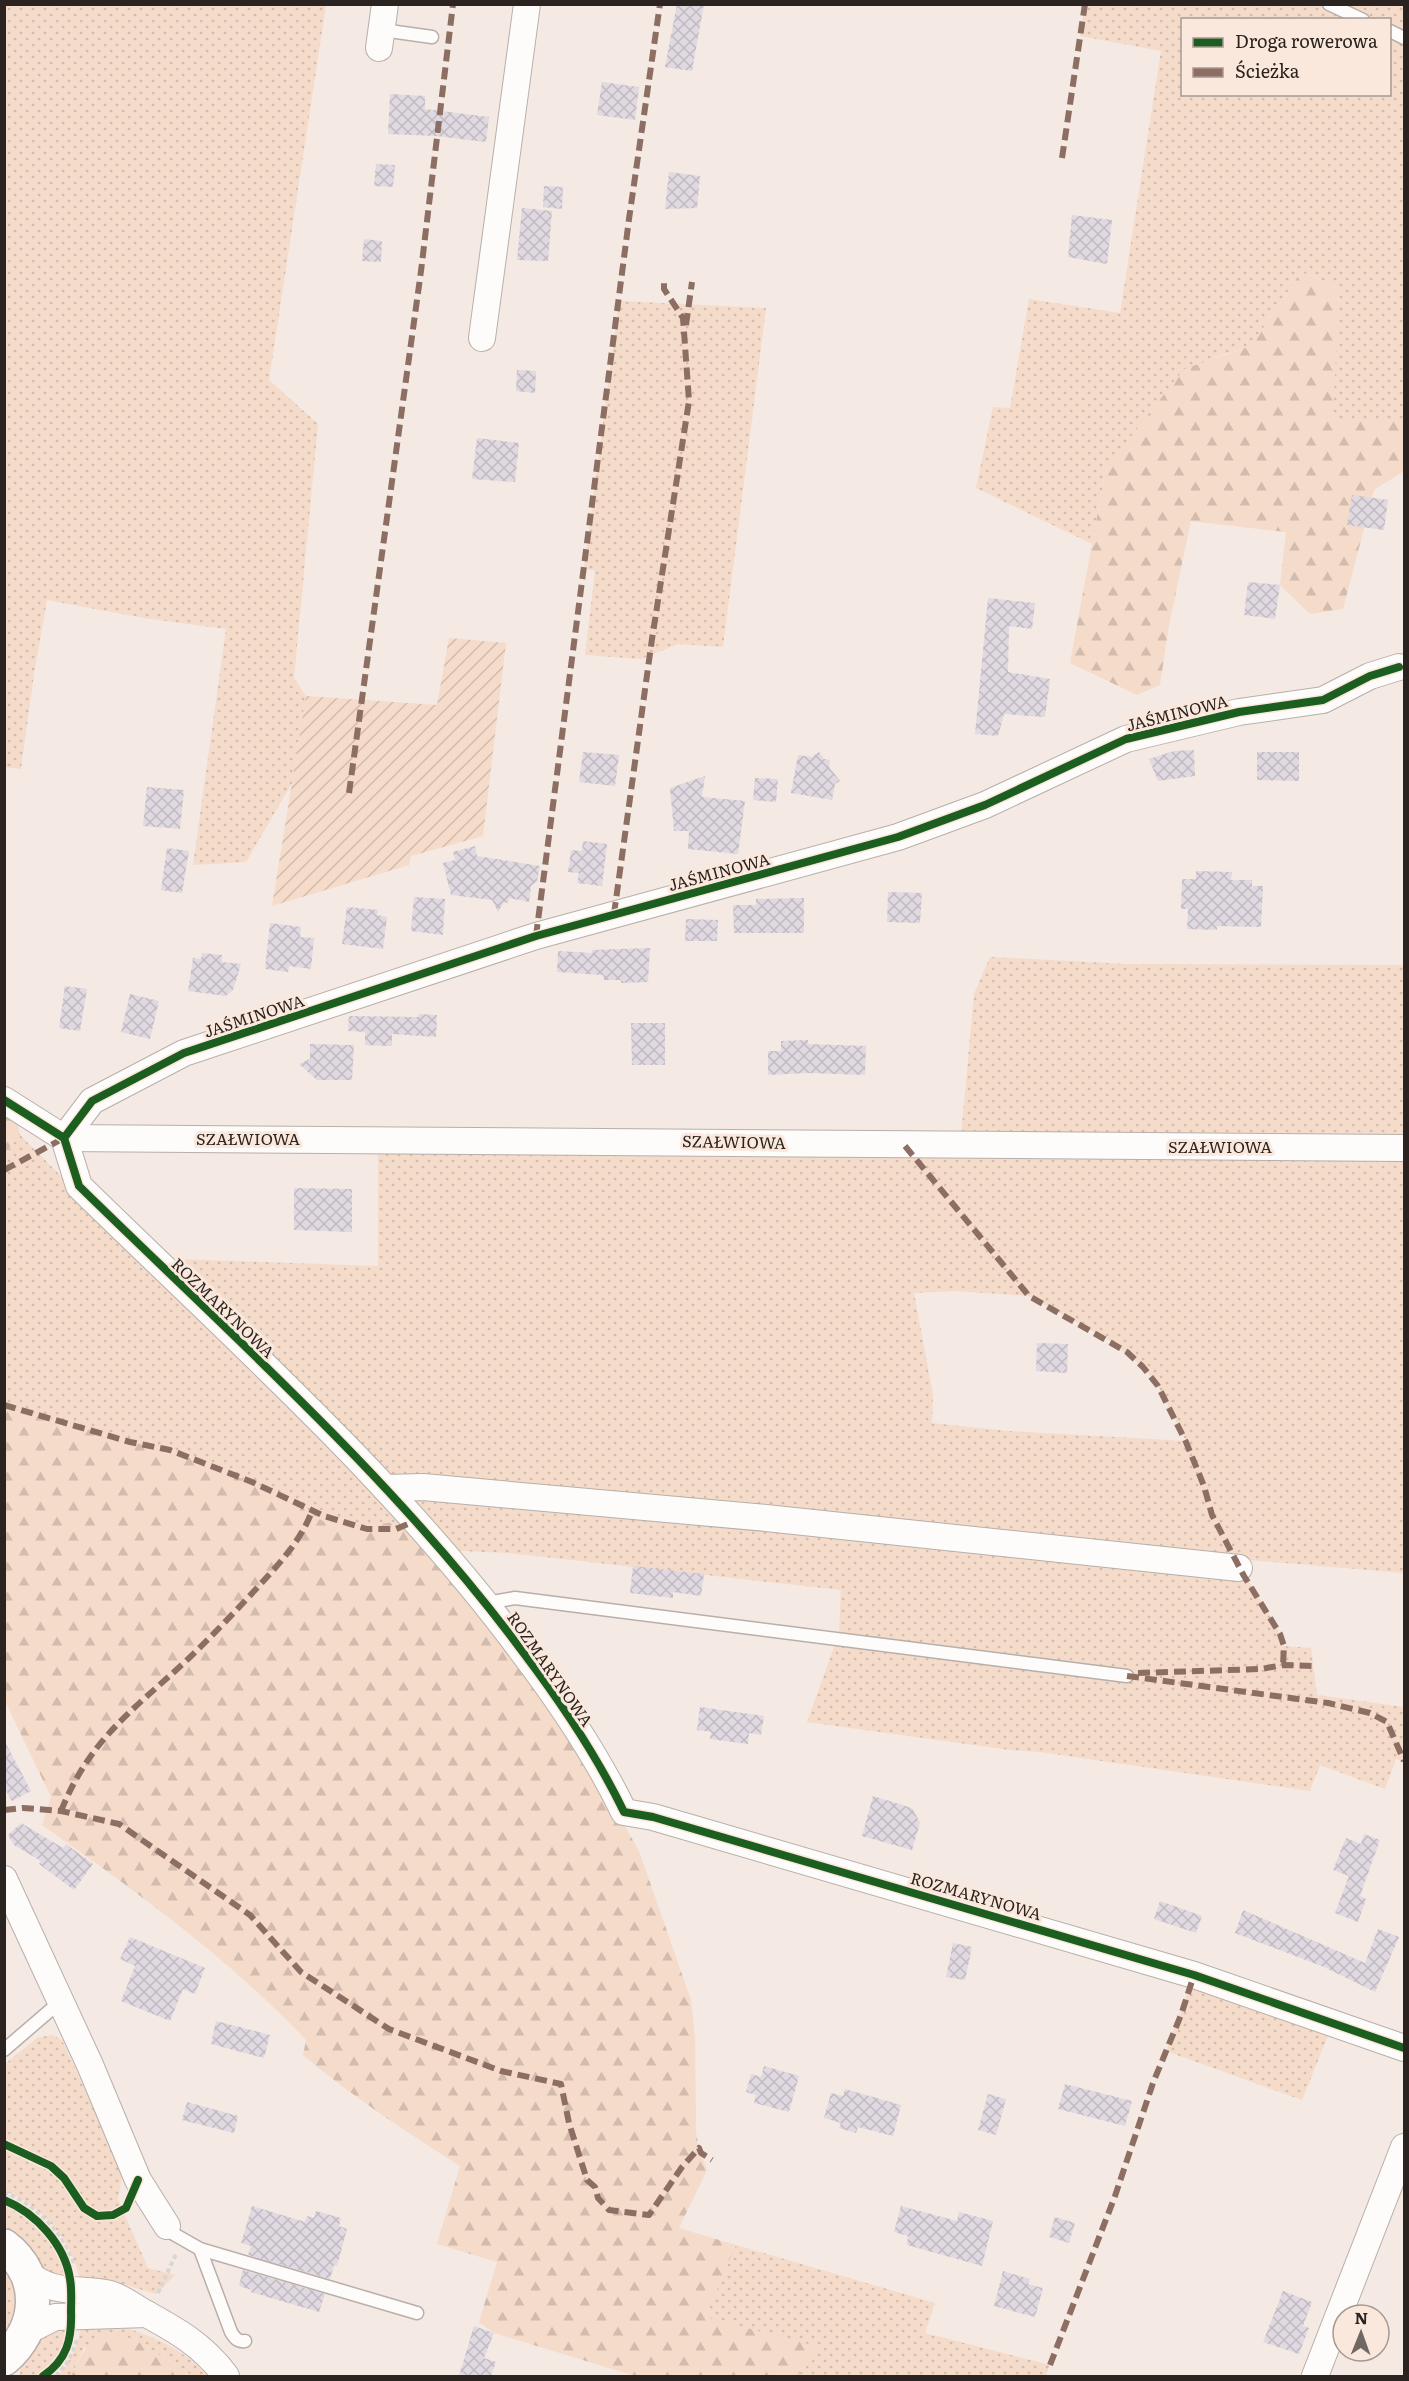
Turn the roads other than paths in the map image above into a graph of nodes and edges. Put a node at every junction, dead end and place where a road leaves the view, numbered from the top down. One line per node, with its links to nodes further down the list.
1 (385, 4): 6 (street)
2 (527, 4): 7 (street)
3 (1329, 4): 4 (lane)
4 (1359, 18)
5 (432, 37): 6 (lane)
6 (380, 39)
7 (482, 338)
8 (1399, 667): 10 (street, JAŚMINOWA)
9 (4, 1100): 10 (street)
10 (64, 1137): 11 (street, SZAŁWIOWA); 12 (street, ROZMARYNOWA)
11 (1404, 1148)
12 (385, 1488): 13 (street); 14 (street, ROZMARYNOWA)
13 (1239, 1568)
14 (487, 1603): 15 (lane); 18 (street, ROZMARYNOWA)
15 (1127, 1677)
16 (4, 1879): 17 (street)
17 (61, 2001): 19 (lane); 21 (street)
18 (1404, 2048)
19 (4, 2050)
20 (1404, 2147): 30 (street)
21 (175, 2232): 23 (lane)
22 (4, 2246): 24 (main road)
23 (200, 2249): 26 (lane); 27 (lane)
24 (27, 2273): 25 (street); 28 (main road)
25 (74, 2304): 28 (street); 29 (street)
26 (417, 2313)
27 (245, 2341)
28 (15, 2354)
29 (226, 2376)
30 (1315, 2376)

